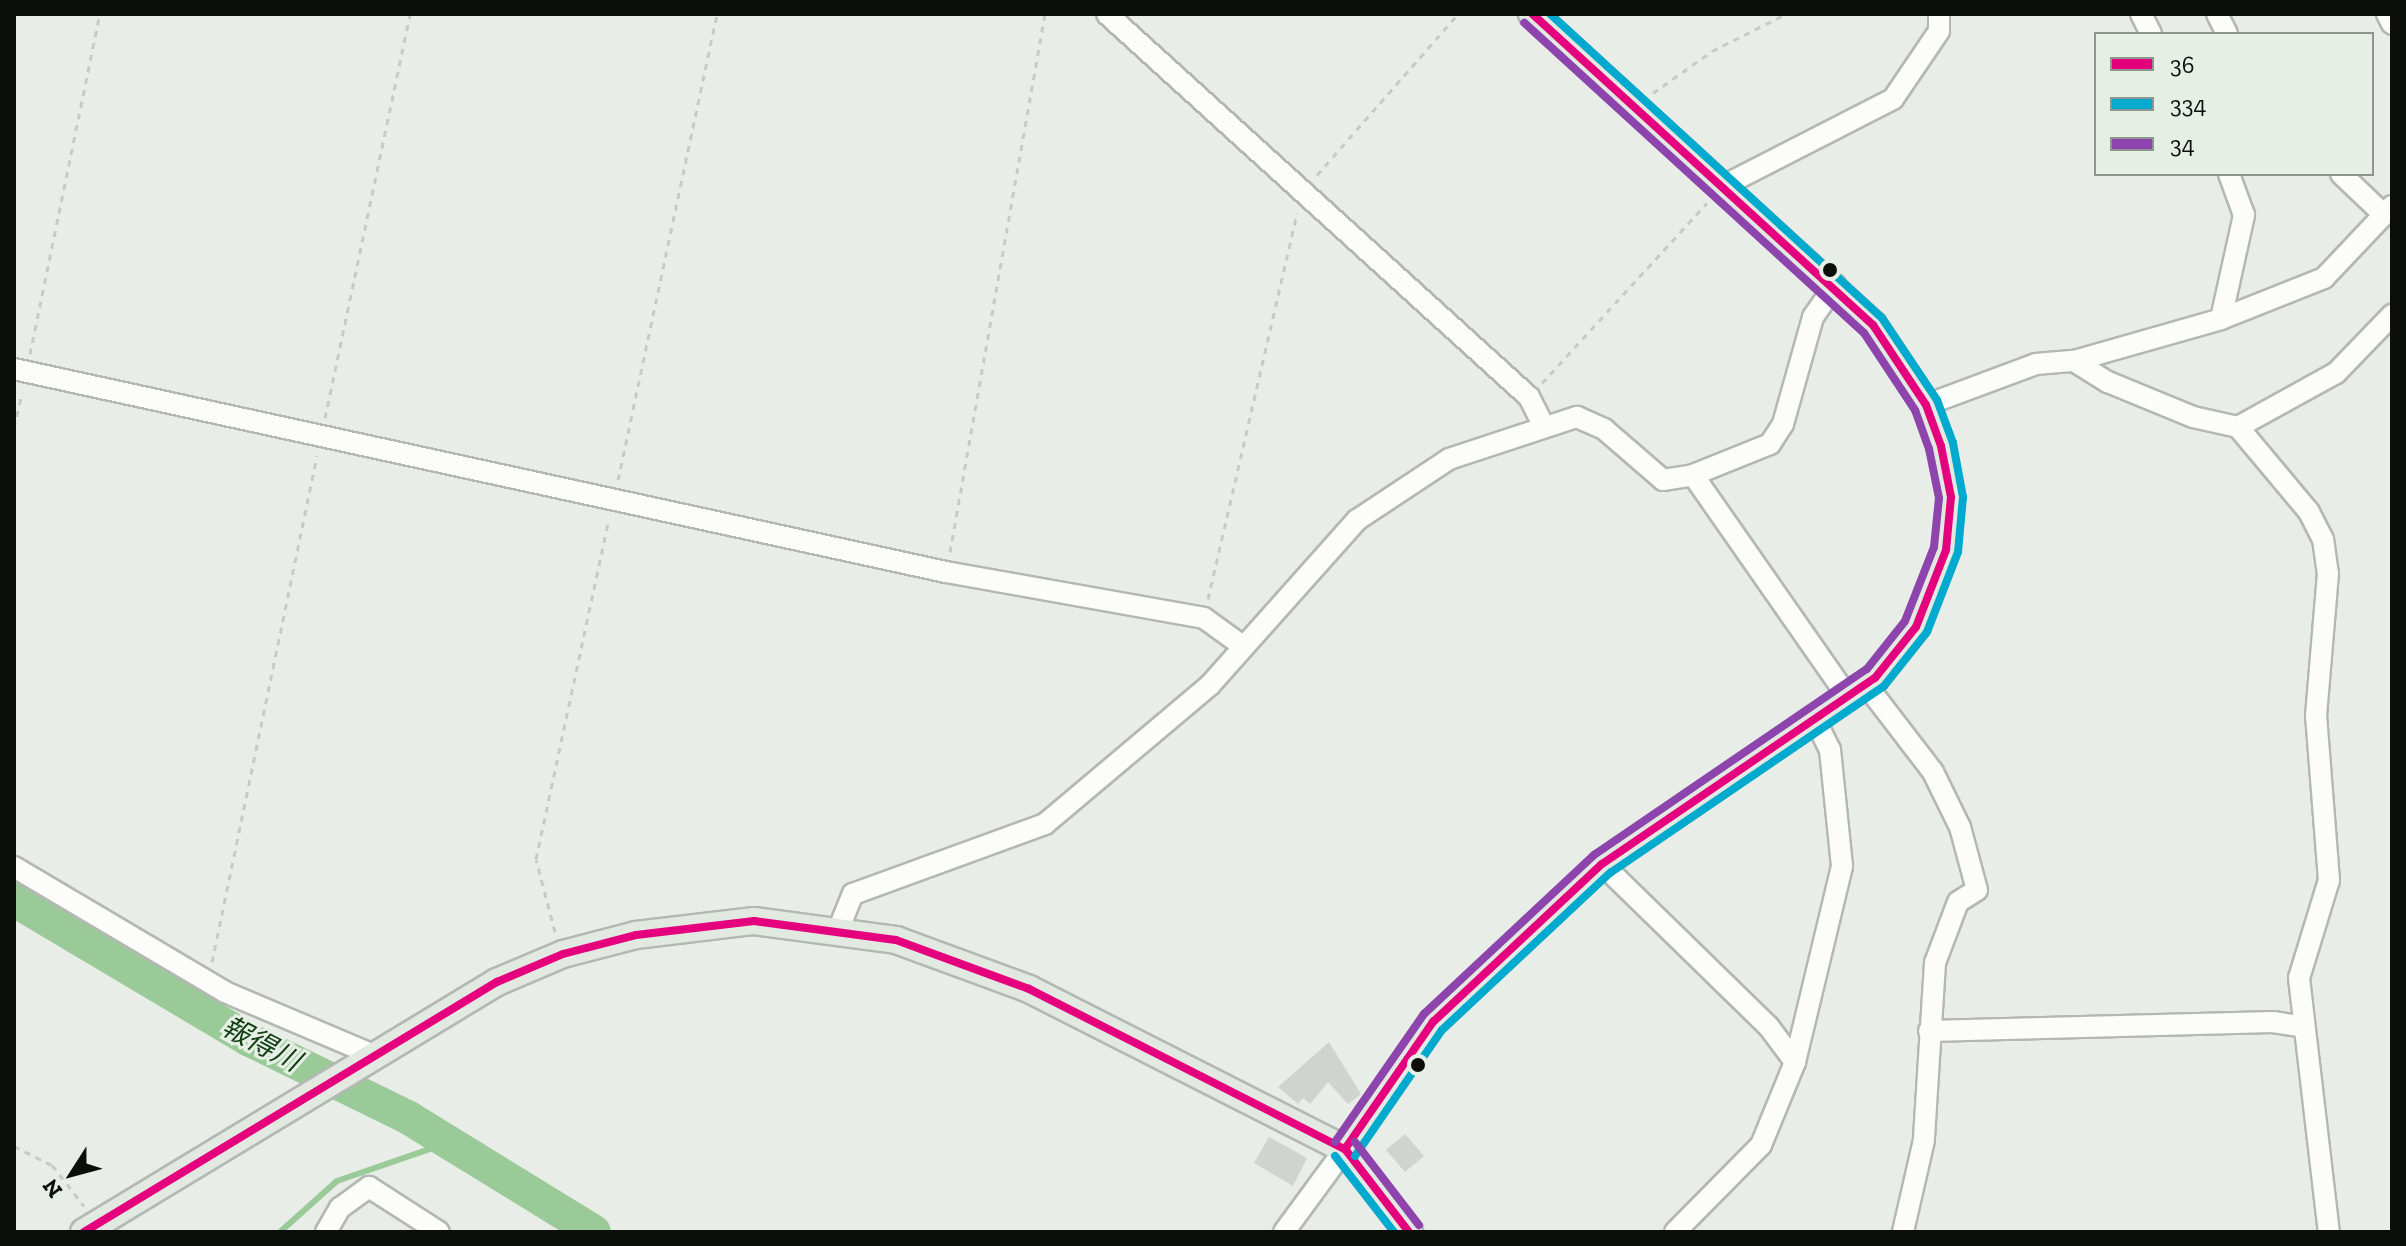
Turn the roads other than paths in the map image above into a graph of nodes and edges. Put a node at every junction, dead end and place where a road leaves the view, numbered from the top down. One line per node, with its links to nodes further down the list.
1 (1107, 14): 20 (street)
2 (1532, 14): 12 (main road)
3 (1939, 14): 12 (street)
4 (2141, 14): 8 (street)
5 (2217, 14): 9 (street)
6 (2387, 14): 7 (street)
7 (2392, 24)
8 (2150, 32)
9 (2226, 32)
10 (2230, 176): 16 (street)
11 (2344, 176): 13 (street)
12 (1723, 186): 14 (main road)
13 (2388, 211): 16 (street)
14 (1835, 285): 19 (main road); 22 (street)
15 (2392, 315): 21 (street)
16 (2221, 319): 17 (street)
17 (2074, 361): 19 (street); 21 (street)
18 (20, 371): 23 (street)
19 (1926, 405): 24 (main road)
20 (1543, 424): 22 (street); 23 (street)
21 (2238, 427): 29 (street)
22 (1693, 475): 24 (street)
23 (1244, 647): 28 (street)
24 (1858, 692): 25 (main road); 30 (street)
25 (1817, 723): 26 (main road); 31 (street)
26 (1602, 864): 31 (street); 33 (main road)
27 (14, 867): 32 (street)
28 (839, 928): 32 (main road); 33 (main road)
29 (2303, 1027): 30 (street); 41 (street)
30 (1929, 1031): 40 (street)
31 (1795, 1062): 39 (street)
32 (366, 1063): 34 (main road)
33 (1345, 1149): 37 (street); 38 (main road)
34 (91, 1229)
35 (326, 1232): 36 (street)
36 (439, 1232)
37 (1284, 1232)
38 (1409, 1232)
39 (1675, 1232)
40 (1903, 1232)
41 (2329, 1232)

